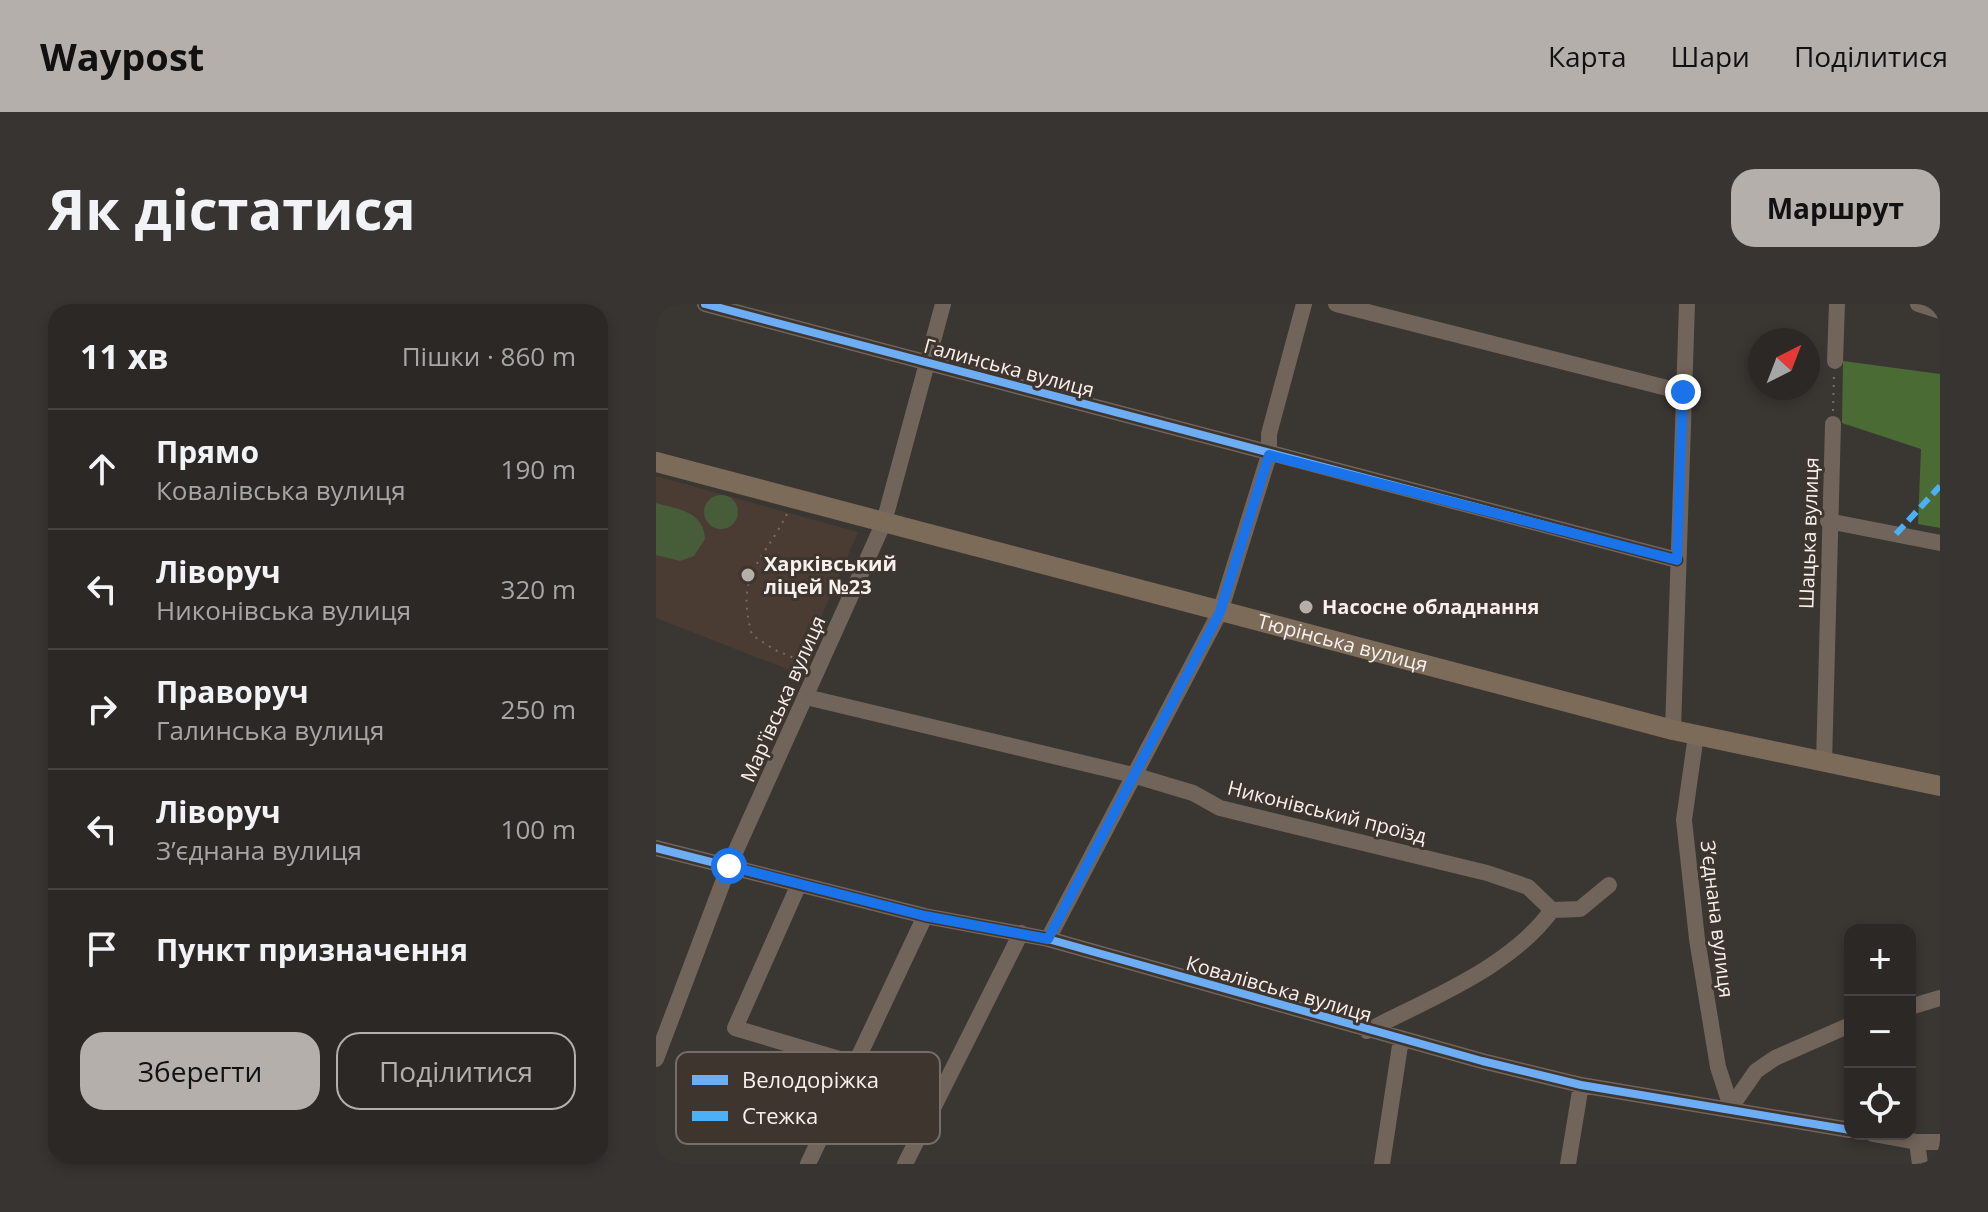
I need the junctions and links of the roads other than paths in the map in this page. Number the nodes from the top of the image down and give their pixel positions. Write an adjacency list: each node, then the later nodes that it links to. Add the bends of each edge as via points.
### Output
1 (705, 304): 10 (street, Галинська вулиця)
2 (943, 304): 10 (street, Мар'ївська вулиця)
3 (1304, 304): 13 (street, via 1269,434)
4 (1336, 304): 11 (street)
5 (1687, 304): 11 (street)
6 (1837, 304): 9 (street)
7 (1918, 304): 8 (street)
8 (1940, 311)
9 (1835, 361)
10 (926, 362): 13 (street, Галинська вулиця); 16 (street, Мар'ївська вулиця)
11 (1683, 392): 18 (street)
12 (1833, 424): 15 (street, Шацька вулиця)
13 (1269, 455): 18 (street, Галинська вулиця); 19 (street)
14 (656, 462): 16 (main road, Тюрінська вулиця)
15 (1828, 521): 17 (street); 23 (street, Шацька вулиця)
16 (884, 522): 19 (main road, Тюрінська вулиця); 20 (street, Мар'ївська вулиця)
17 (1940, 543)
18 (1677, 560): 21 (street)
19 (1220, 612): 21 (main road, Тюрінська вулиця); 24 (street)
20 (806, 697): 24 (street, Никонівський проїзд); 27 (street, Мар'ївська вулиця)
21 (1673, 730): 22 (main road, Тюрінська вулиця)
22 (1696, 735): 23 (main road, Тюрінська вулиця); 44 (street, З’єднана вулиця, via 1684,820 1697,939 1718,1067)
23 (1824, 763): 25 (main road, Тюрінська вулиця)
24 (1133, 775): 30 (street, Никонівський проїзд, via 1193,793 1220,808 1487,873 1528,887); 33 (street)
25 (1940, 786)
26 (656, 848): 27 (street, Ковалівська вулиця)
27 (729, 866): 28 (street, Ковалівська вулиця); 41 (street, Мар'ївська вулиця)
28 (799, 884): 31 (street, Ковалівська вулиця); 39 (street, via 735,1028)
29 (1609, 885): 30 (street, via 1580,909)
30 (1552, 910): 37 (street, via 1532,937)
31 (925, 916): 32 (street, Ковалівська вулиця); 40 (street)
32 (1021, 933): 33 (street, Ковалівська вулиця); 43 (street)
33 (1048, 939): 37 (street, Ковалівська вулиця)
34 (1940, 998): 35 (street)
35 (1916, 1005)
36 (1844, 1028): 44 (street, via 1756,1071)
37 (1367, 1031): 38 (street, Ковалівська вулиця)
38 (1401, 1039): 42 (street, Ковалівська вулиця); 53 (street)
39 (816, 1052)
40 (862, 1052)
41 (656, 1059)
42 (1581, 1085): 44 (street, Ковалівська вулиця); 54 (street)
43 (940, 1094)
44 (1731, 1107): 45 (street, Ковалівська вулиця)
45 (1844, 1129)
46 (1906, 1140): 47 (street)
47 (1917, 1142): 48 (street); 55 (street)
48 (1940, 1142)
49 (818, 1144): 51 (street)
50 (915, 1144): 52 (street)
51 (808, 1164)
52 (905, 1164)
53 (1382, 1164)
54 (1568, 1164)
55 (1920, 1164)

